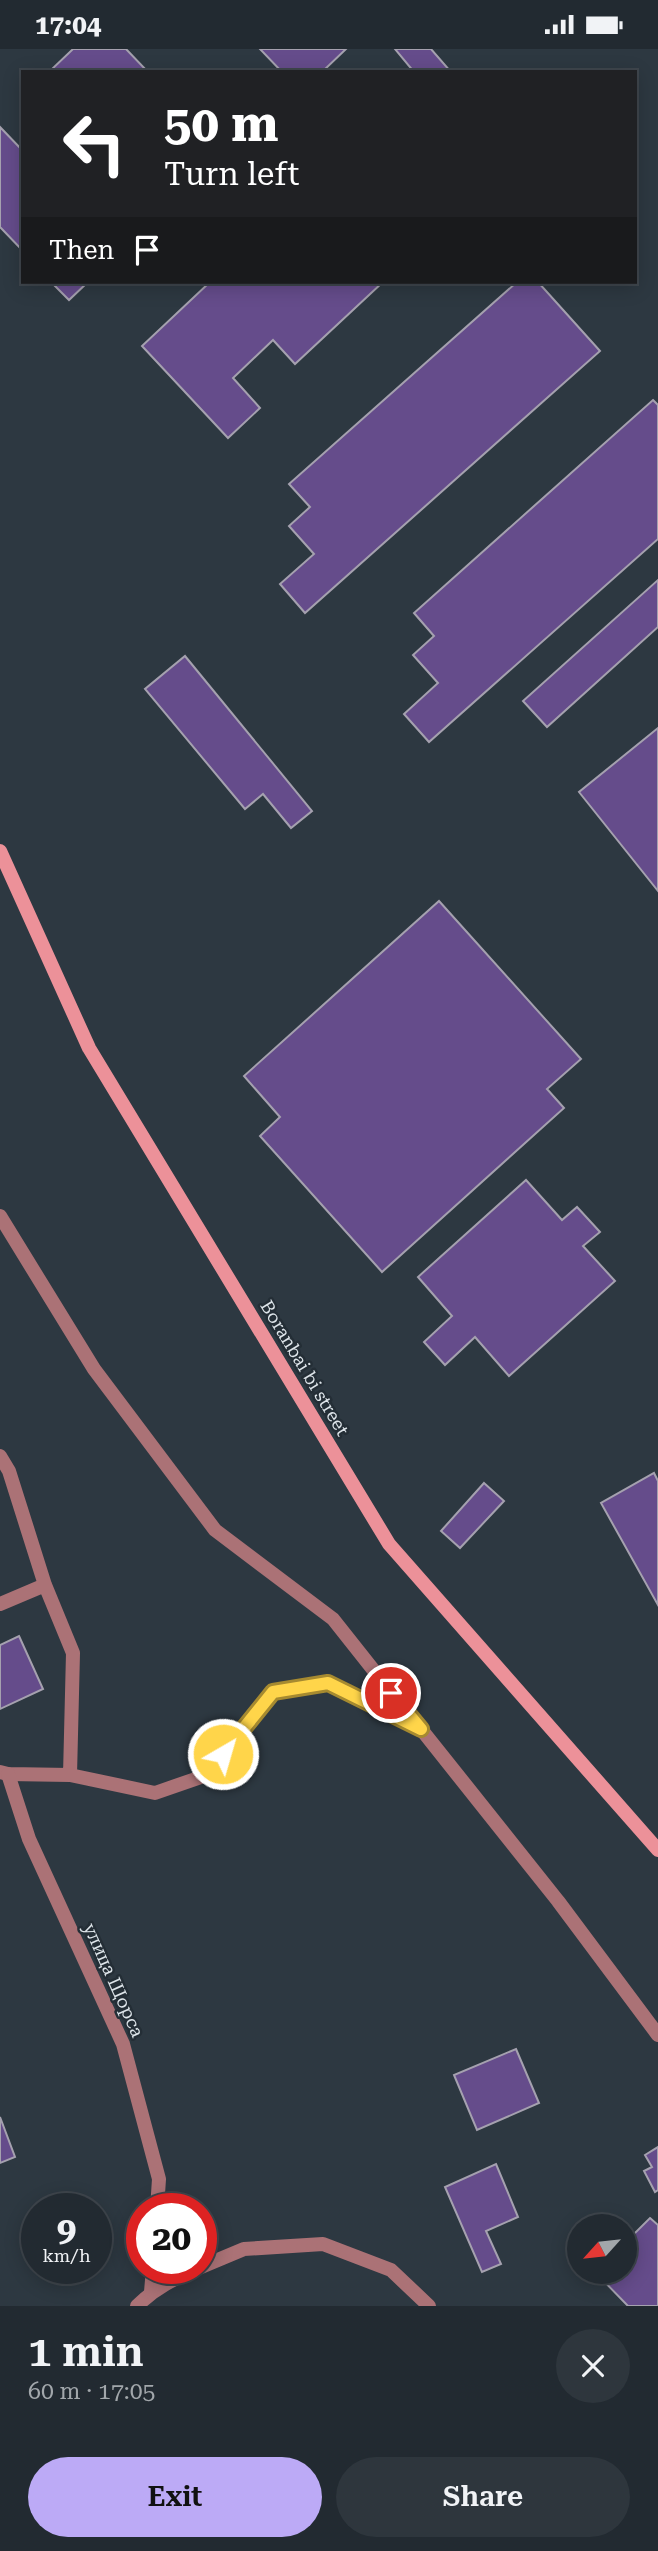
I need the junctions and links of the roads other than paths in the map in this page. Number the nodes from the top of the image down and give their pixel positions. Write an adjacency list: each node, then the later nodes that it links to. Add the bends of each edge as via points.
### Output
1 (0, 851): 9 (main road, Boranbai bi street, via 89,1048 389,1544)
2 (0, 1216): 6 (street, via 94,1369 215,1529 333,1619)
3 (0, 1455): 4 (street)
4 (44, 1585): 5 (street); 8 (street, via 73,1653)
5 (0, 1604)
6 (421, 1729): 8 (street, via 328,1683 273,1692 207,1775 155,1793); 10 (street)
7 (4, 1773): 8 (street); 11 (street, улица Щорса, via 29,1839 123,2044 159,2179)
8 (70, 1775)
9 (658, 1850)
10 (658, 2035)
11 (158, 2193)
12 (217, 2261): 16 (street, via 244,2249 323,2243 391,2270)
13 (167, 2284): 14 (street)
14 (151, 2299): 15 (street)
15 (137, 2306)
16 (429, 2306)

